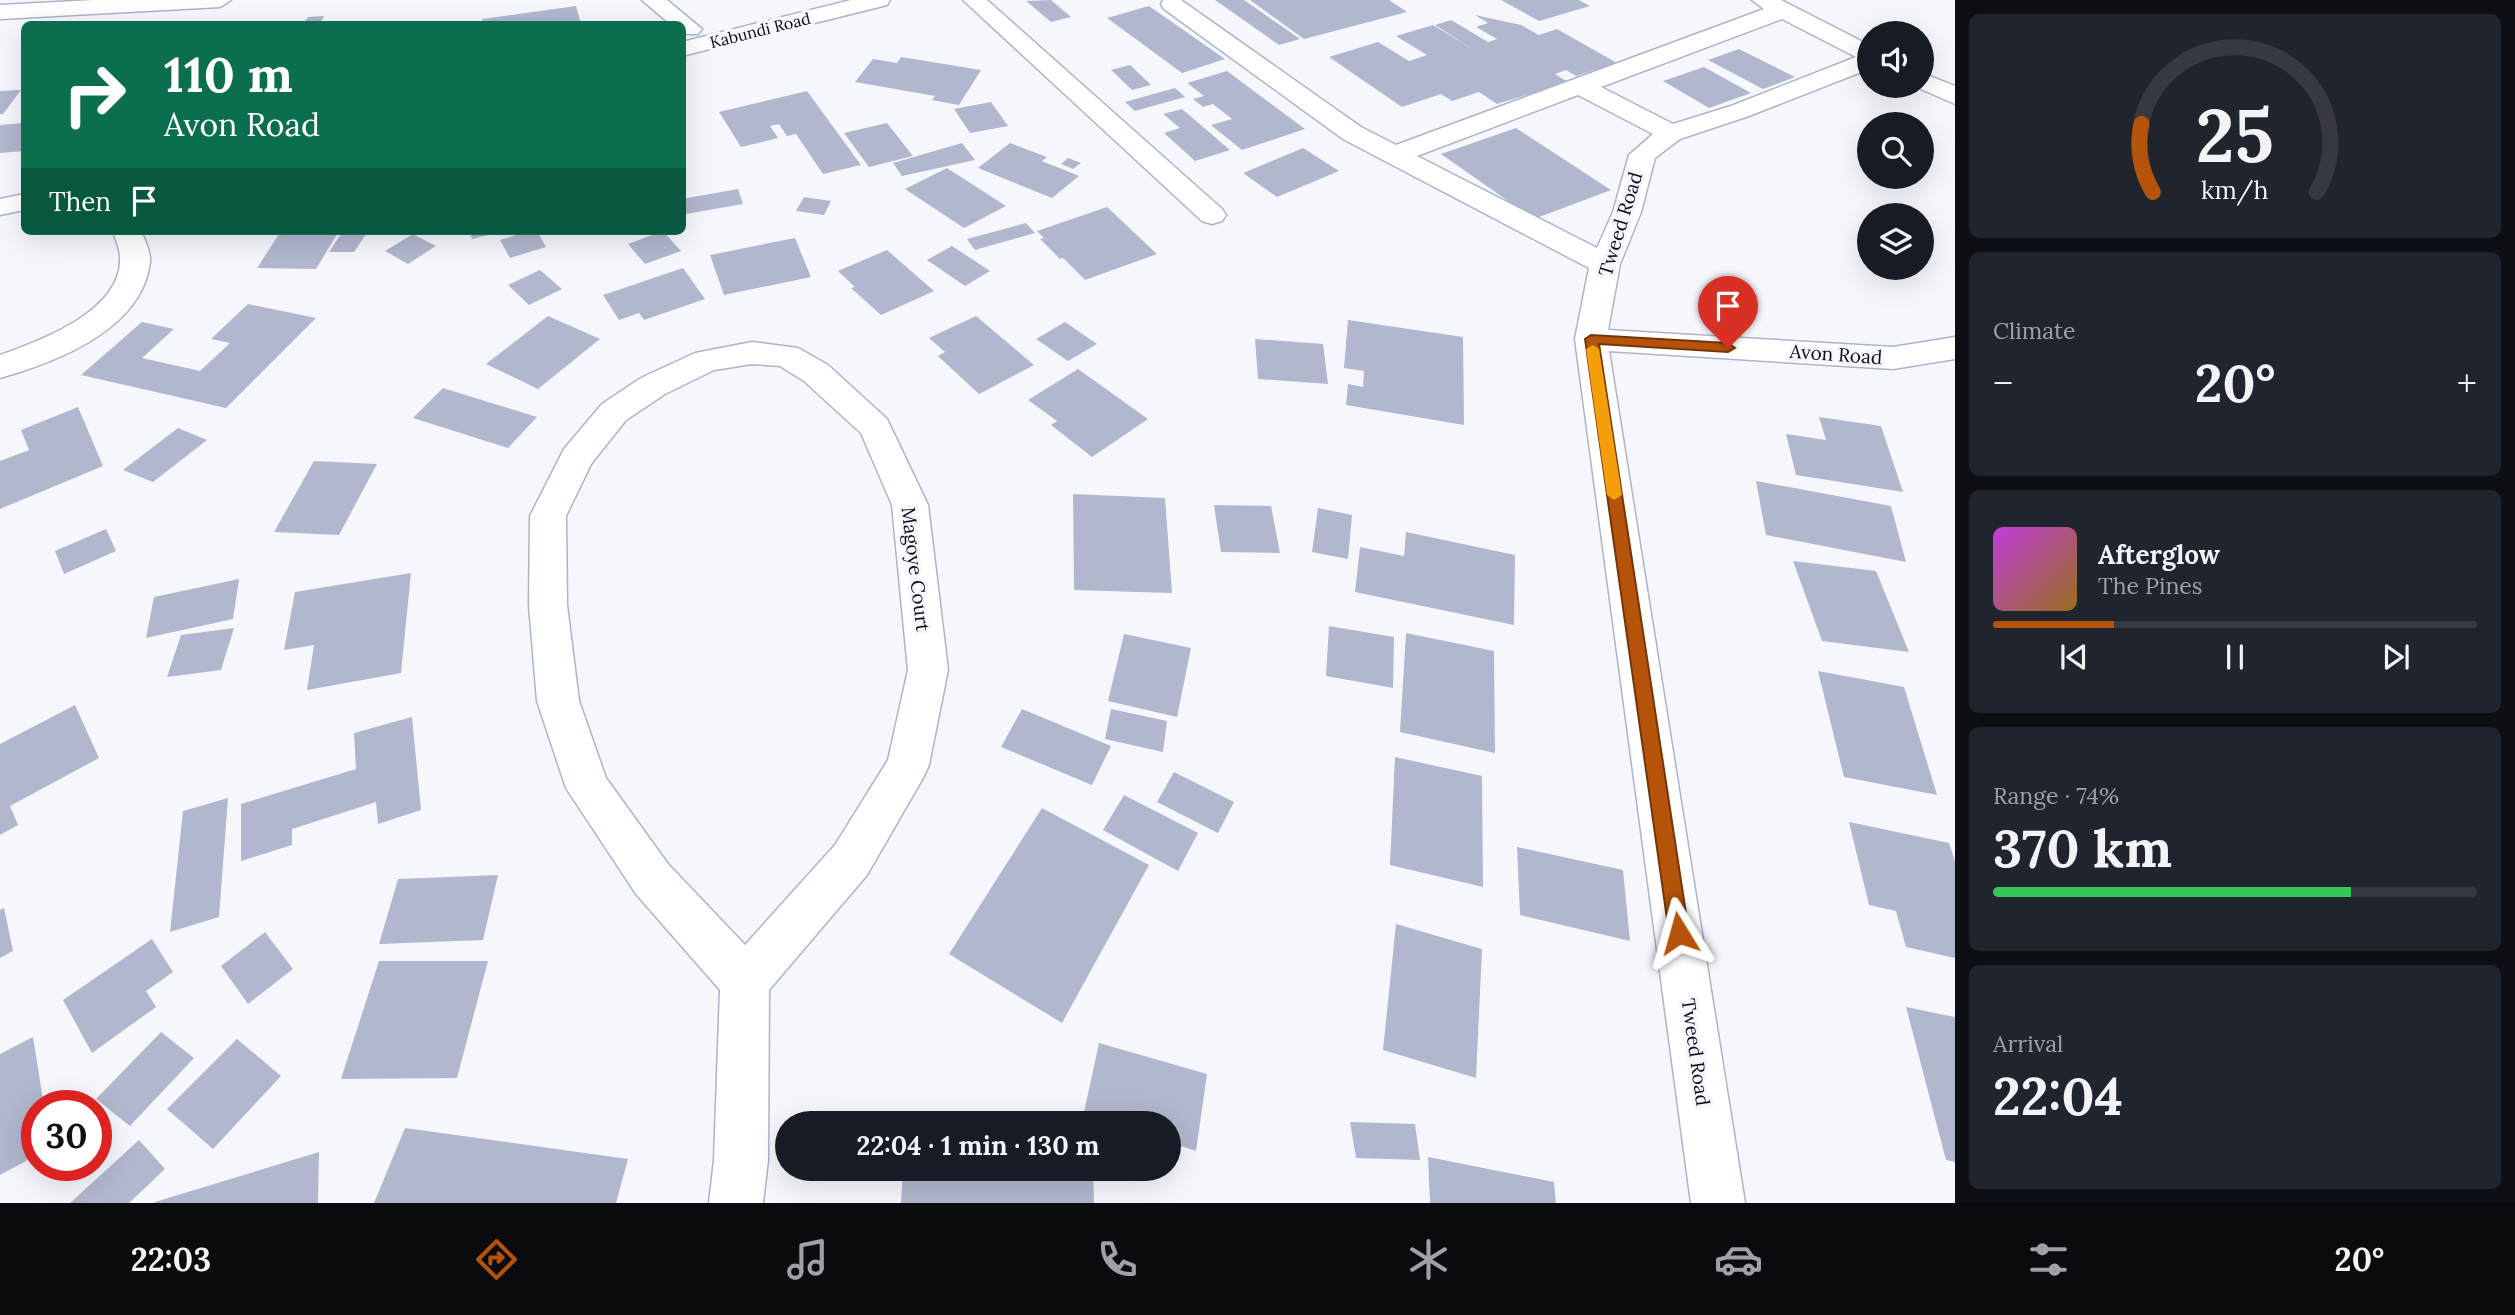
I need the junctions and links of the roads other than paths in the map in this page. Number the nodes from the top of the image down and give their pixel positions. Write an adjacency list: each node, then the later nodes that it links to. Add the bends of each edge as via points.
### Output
1 (220, 0): 8 (street)
2 (653, 0): 9 (street)
3 (807, 0): 10 (street, Kabundi Road)
4 (879, 0): 11 (street, Kabundi Road)
5 (974, 0): 23 (street)
6 (1172, 4): 18 (street, via 1352,133)
7 (1773, 5): 12 (street); 14 (street)
8 (0, 12)
9 (672, 21)
10 (686, 36)
11 (686, 36)
12 (1857, 48)
13 (1857, 65): 17 (street, Tweed Road)
14 (1580, 86): 17 (street); 18 (street)
15 (1934, 86): 16 (street)
16 (1955, 96)
17 (1671, 133): 25 (street, Tweed Road, via 1642,155 1627,212)
18 (1395, 155): 25 (street)
19 (21, 181): 20 (street)
20 (0, 186)
21 (21, 203): 22 (street)
22 (0, 207)
23 (1212, 215)
24 (128, 235): 28 (street, via 136,260 127,292 97,321 52,349)
25 (1605, 264): 26 (street, Tweed Road)
26 (1591, 339): 27 (street, Avon Road, via 1893,358); 31 (street, Tweed Road)
27 (1955, 348)
28 (0, 367)
29 (745, 981): 29 (street, Magoye Court, via 851,860 908,765 928,670 910,505 875,427 816,373 787,356 752,353 706,361 653,386 614,412 576,458 548,516 548,605 558,701 588,788 652,879); 30 (street)
30 (736, 1203)
31 (1718, 1203)

